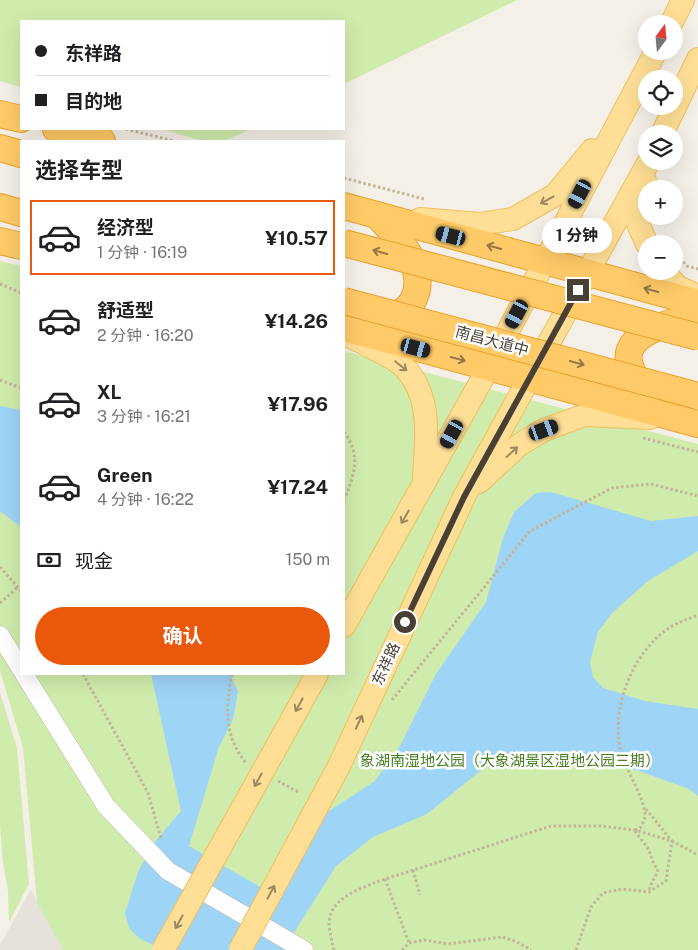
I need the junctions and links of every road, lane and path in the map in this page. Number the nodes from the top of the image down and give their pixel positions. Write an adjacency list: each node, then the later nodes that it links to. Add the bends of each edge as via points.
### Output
1 (682, 0): 2 (main road)
2 (675, 15)
3 (698, 59): 8 (main road)
4 (651, 60): 5 (main road)
5 (624, 110): 22 (main road, one-way to 22, via 555,195 513,219 480,224); 27 (main road)
6 (0, 114): 7 (highway)
7 (20, 120)
8 (666, 125)
9 (60, 130): 11 (highway)
10 (130, 130): 12 (path)
11 (98, 140)
12 (170, 140)
13 (0, 148): 14 (highway)
14 (20, 154)
15 (645, 170): 30 (main road, 东祥路)
16 (648, 170): 23 (main road, via 638,224)
17 (345, 178): 18 (path)
18 (425, 199)
19 (345, 206): 22 (highway)
20 (0, 208): 21 (highway)
21 (20, 213)
22 (377, 215): 27 (highway, one-way to 22); 38 (highway, via 404,245 418,277 417,293 407,309 386,319)
23 (642, 235)
24 (0, 241): 26 (highway)
25 (345, 243): 41 (highway, one-way to 25, bridge)
26 (20, 246)
27 (544, 261): 30 (highway); 42 (main road)
28 (683, 266): 29 (path)
29 (698, 269)
30 (588, 273): 36 (highway, one-way to 30); 43 (main road, 东祥路)
31 (676, 280): 34 (main road, via 678,286)
32 (0, 284): 33 (path)
33 (20, 293)
34 (698, 296)
35 (345, 301): 46 (highway, 南昌大道中, one-way to 46, bridge)
36 (698, 303)
37 (698, 316): 47 (highway, via 662,324 635,340 628,354 630,368 644,391)
38 (345, 322)
39 (345, 328): 42 (highway, one-way to 42)
40 (345, 334): 49 (main road, one-way to 49, via 404,366 420,389 427,421)
41 (698, 337)
42 (489, 367): 43 (highway); 49 (main road)
43 (530, 378): 47 (highway); 51 (main road, 东祥路)
44 (0, 380): 45 (path)
45 (20, 388)
46 (698, 396)
47 (690, 421): 51 (main road, one-way to 47, via 519,446 544,430 585,415)
48 (345, 434): 52 (path, via 353,448 355,473)
49 (424, 484): 57 (main road, one-way to 57)
50 (698, 496): 64 (path, via 651,484 612,488 530,531)
51 (464, 497): 79 (main road, 东祥路, one-way to 51, bridge, via 338,766)
52 (345, 498)
53 (0, 567): 54 (path)
54 (20, 589): 55 (path)
55 (0, 603)
56 (698, 615): 68 (path, via 661,633 651,644 631,675 620,708 621,753)
57 (345, 624)
58 (0, 635): 59 (lane)
59 (20, 667)
60 (25, 675): 73 (lane, via 106,806)
61 (84, 675): 73 (path, via 148,793)
62 (232, 675): 65 (path, via 227,718 233,741 245,763)
63 (316, 675): 78 (main road, one-way to 78, bridge)
64 (388, 705)
65 (252, 767)
66 (276, 780): 67 (path)
67 (300, 793)
68 (644, 807): 69 (path, via 645,818 640,828); 70 (path)
69 (635, 830): 70 (path); 72 (path, via 551,826); 75 (path, via 658,869)
70 (672, 841): 71 (path); 75 (path, via 666,881)
71 (698, 854)
72 (413, 870): 74 (path); 76 (path)
73 (171, 873): 80 (lane)
74 (385, 879): 77 (path); 81 (path, via 337,902 329,921)
75 (649, 892): 84 (path, via 622,888 603,893 588,914)
76 (420, 896)
77 (409, 943): 82 (path); 83 (path, via 424,940 448,944 502,937)
78 (163, 950)
79 (240, 950)
80 (304, 950)
81 (334, 950)
82 (402, 950)
83 (531, 950)
84 (576, 950)

